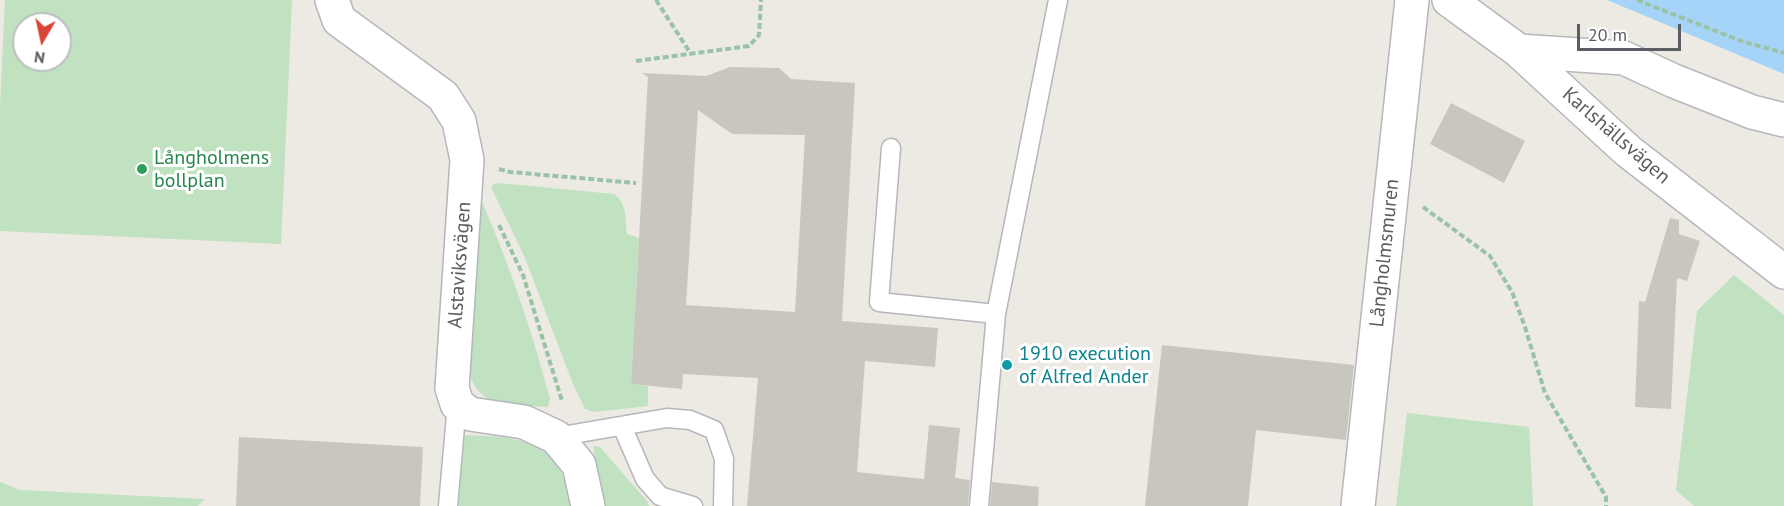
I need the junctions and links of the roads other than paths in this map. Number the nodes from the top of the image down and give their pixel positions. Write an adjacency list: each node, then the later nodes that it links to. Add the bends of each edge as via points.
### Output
1 (332, 0): 10 (street, Alstaviksvägen, via 339,20 443,96 459,121 467,160 452,388)
2 (1058, 0): 9 (lane)
3 (1412, 0): 18 (street, Långholmsmuren)
4 (1449, 0): 5 (street, Karlshällsvägen)
5 (1519, 51): 6 (street, via 1624,58 1752,112); 8 (street, Karlshällsvägen, via 1629,151)
6 (1784, 120)
7 (891, 148): 9 (lane, via 879,302)
8 (1784, 272)
9 (996, 314): 17 (lane)
10 (457, 404): 12 (street, via 470,414 524,422); 13 (lane)
11 (622, 426): 12 (lane); 15 (lane, via 645,479 660,496); 16 (lane, via 667,418 690,420 714,430 724,459)
12 (556, 437): 14 (street, via 579,465)
13 (448, 506)
14 (588, 506)
15 (693, 506)
16 (723, 506)
17 (979, 506)
18 (1358, 506)

